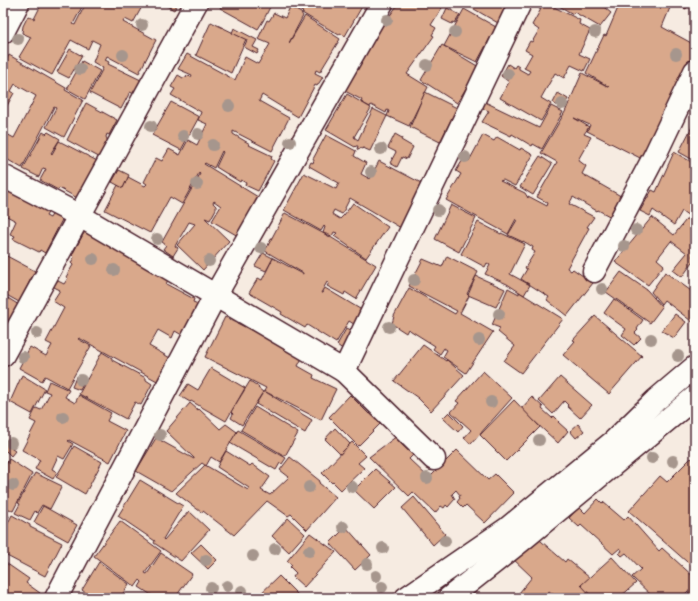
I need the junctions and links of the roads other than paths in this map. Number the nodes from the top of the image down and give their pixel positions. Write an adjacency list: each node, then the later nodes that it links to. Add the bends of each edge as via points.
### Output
1 (18, 3): 5 (street)
2 (196, 3): 8 (street)
3 (382, 3): 10 (street)
4 (520, 3): 13 (street)
5 (3, 32)
6 (695, 71): 9 (street, via 655,155)
7 (3, 176): 8 (street)
8 (80, 216): 10 (street); 11 (street)
9 (594, 271)
10 (215, 296): 13 (street); 16 (street)
11 (3, 355)
12 (695, 368): 17 (street, via 656,400 613,442 508,528)
13 (344, 371): 15 (street)
14 (695, 397): 18 (street)
15 (434, 459)
16 (56, 598)
17 (406, 598)
18 (449, 598)

